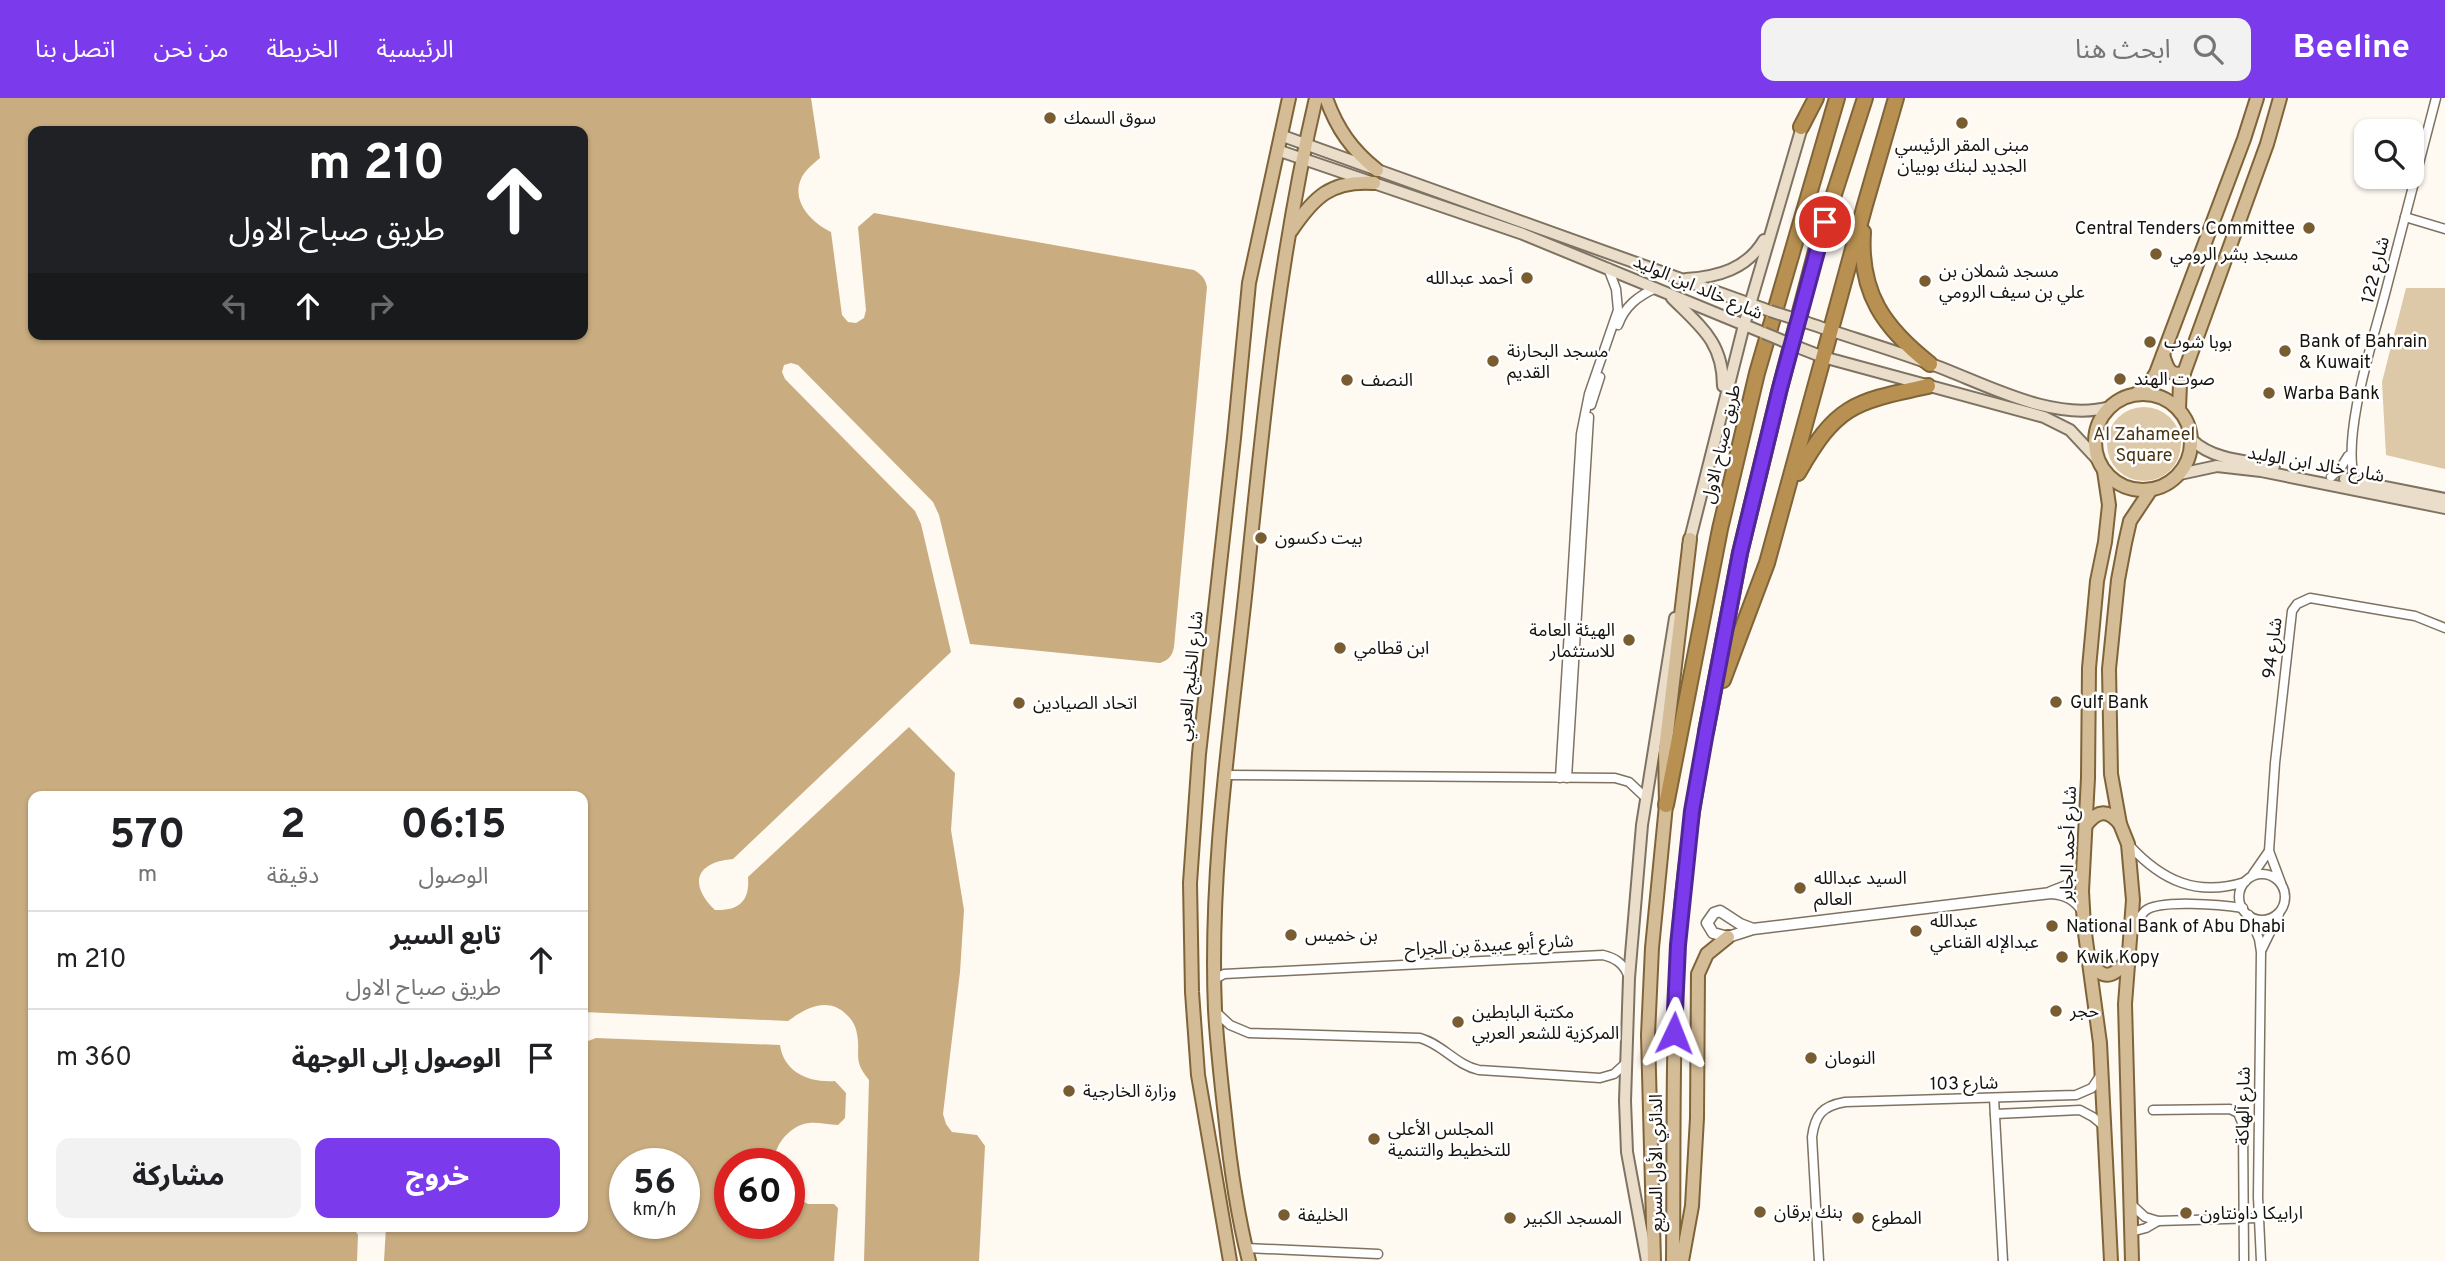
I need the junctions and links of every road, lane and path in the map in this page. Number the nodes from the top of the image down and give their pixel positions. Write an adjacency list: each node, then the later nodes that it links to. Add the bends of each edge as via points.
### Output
1 (1289, 98): 13 (main road, شارع الخليج العربي)
2 (1316, 98): 14 (main road)
3 (1326, 98): 17 (main road, via 1336,124)
4 (1810, 98): 12 (main road, طريق صباح الاول)
5 (1816, 98): 12 (highway)
6 (1837, 98): 59 (highway, طريق صباح الاول, via 1757,373 1720,529)
7 (1865, 98): 54 (highway, via 1817,247 1780,388 1740,553)
8 (1896, 98): 18 (highway)
9 (2257, 98): 31 (main road)
10 (2280, 98): 34 (main road)
11 (2436, 98): 19 (street, شارع 122)
12 (1801, 127): 20 (main road, طريق صباح الاول)
13 (1280, 135): 14 (main road, شارع خالد ابن الوليد); 15 (main road, شارع الخليج العربي)
14 (1305, 144): 16 (main road); 17 (main road, شارع خالد ابن الوليد)
15 (1277, 150): 16 (main road, شارع خالد ابن الوليد); 96 (main road, شارع الخليج العربي, via 1249,283 1199,754 1190,883 1198,1075)
16 (1302, 159): 17 (main road, شارع خالد ابن الوليد); 22 (main road)
17 (1376, 176): 22 (main road, via 1343,184 1318,197); 23 (main road, شارع خالد ابن الوليد); 24 (main road, شارع خالد ابن الوليد, via 1528,223)
18 (1865, 205): 30 (highway); 33 (highway, via 1862,262 1869,290 1890,329)
19 (2404, 217): 21 (street); 41 (street, شارع 122)
20 (1772, 225): 24 (main road, via 1757,251 1735,269 1708,278); 27 (main road, طريق صباح الاول)
21 (2445, 229)
22 (1287, 237): 56 (main road, via 1260,443)
23 (1608, 268): 25 (main road, شارع خالد ابن الوليد); 28 (street)
24 (1678, 279): 27 (main road, شارع خالد ابن الوليد)
25 (1656, 289): 26 (main road, شارع خالد ابن الوليد); 28 (street, via 1634,300)
26 (1668, 293): 29 (main road, شارع خالد ابن الوليد); 37 (main road, via 1706,331 1718,352)
27 (1750, 304): 29 (main road, طريق صباح الاول); 30 (main road, شارع خالد ابن الوليد, bridge)
28 (1619, 317): 57 (street, via 1589,394 1581,435)
29 (1744, 325): 32 (main road, شارع خالد ابن الوليد, bridge); 37 (main road, طريق صباح الاول)
30 (1830, 331): 32 (highway); 33 (main road, شارع خالد ابن الوليد)
31 (2163, 355): 34 (main road, via 2171,373); 36 (main road, via 2148,386)
32 (1823, 357): 35 (main road, شارع خالد ابن الوليد); 47 (highway)
33 (1930, 364): 38 (main road, شارع خالد ابن الوليد, via 2065,411 2088,413)
34 (2184, 373): 39 (main road)
35 (1928, 386): 42 (main road, شارع خالد ابن الوليد, via 2058,423 2078,437); 47 (highway, via 1868,399 1844,412 1816,442)
36 (2136, 394): 38 (main road); 39 (main road, via 2155,395)
37 (1723, 402): 50 (main road, طريق صباح الاول)
38 (2110, 407): 42 (main road, via 2098,426 2095,449)
39 (2179, 409): 40 (main road)
40 (2192, 440): 43 (main road); 44 (main road, شارع خالد ابن الوليد, via 2214,454)
41 (2350, 450): 44 (street, شارع 122); 45 (street, شارع 122)
42 (2101, 465): 46 (main road, via 2111,479 2129,489); 51 (main road, شارع أحمد الجابر, via 2109,505)
43 (2180, 474): 46 (main road); 49 (main road, شارع خالد ابن الوليد, via 2217,466 2261,471)
44 (2331, 477): 45 (main road, شارع خالد ابن الوليد)
45 (2355, 481): 48 (main road, شارع خالد ابن الوليد)
46 (2150, 491): 52 (main road, via 2135,511)
47 (1787, 493): 54 (highway, via 1767,562)
48 (2445, 499)
49 (2445, 508)
50 (1690, 539): 58 (main road, طريق صباح الاول); 59 (main road, الدائري الأول السريع, via 1665,750)
51 (2105, 542): 52 (main road, via 2115,536); 61 (main road, شارع أحمد الجابر, via 2089,667)
52 (2125, 543): 60 (main road, via 2109,669 2111,774)
53 (2445, 628): 63 (street, شارع 94, via 2415,616 2310,598 2297,604 2290,617)
54 (1711, 714): 55 (highway)
55 (1706, 732): 99 (main road, الدائري الأول السريع, via 1692,811 1678,945)
56 (1226, 775): 57 (street); 78 (main road, via 1216,887)
57 (1564, 778): 58 (street, via 1622,779)
58 (1646, 798): 77 (main road, الدائري الأول السريع)
59 (1666, 805): 98 (main road, الدائري الأول السريع, via 1648,1035)
60 (2120, 824): 61 (main road, via 2102,812); 62 (main road)
61 (2086, 825): 64 (main road, شارع أحمد الجابر)
62 (2127, 844): 65 (street, via 2153,868 2187,885 2227,887); 72 (main road)
63 (2269, 851): 65 (street); 66 (street, شارع 94)
64 (2082, 873): 67 (street); 69 (main road, شارع أحمد الجابر)
65 (2247, 880): 66 (street, via 2266,874); 70 (street, via 2239,898)
66 (2281, 883): 68 (street, via 2286,899)
67 (2051, 893): 69 (street, via 2069,897); 71 (street)
68 (2282, 909): 70 (street, via 2260,920); 74 (street, شارع آلهاكة)
69 (2083, 912): 76 (main road, شارع أحمد الجابر)
70 (2246, 912): 72 (street, via 2221,905 2158,905 2145,911); 74 (street, شارع آلهاكة)
71 (1753, 929): 73 (street); 73 (street, via 1726,913 1714,913 1707,923 1710,930)
72 (2132, 929): 75 (main road)
73 (1728, 937): 100 (main road, via 1707,954 1698,974 1697,1118 1692,1206)
74 (2261, 952): 89 (street, شارع آلهاكة)
75 (2129, 959): 76 (main road, via 2107,975); 86 (main road, via 2125,1004)
76 (2090, 962): 81 (main road, شارع أحمد الجابر)
77 (1629, 978): 78 (street, شارع أبو عبيدة بن الجراح, via 1625,966 1603,955 1224,974); 80 (main road, الدائري الأول السريع)
78 (1215, 979): 79 (main road)
79 (1215, 1010): 80 (street, via 1230,1025 1249,1033 1420,1038 1479,1070 1600,1078 1614,1074); 94 (main road, via 1229,1153)
80 (1626, 1063): 97 (main road, الدائري الأول السريع, via 1627,1152)
81 (2102, 1071): 82 (street, شارع 103, via 2092,1088 2076,1095); 85 (main road, شارع أحمد الجابر)
82 (1994, 1098): 84 (street); 101 (street, شارع 103, via 1845,1102 1819,1115 1812,1137)
83 (2153, 1110): 88 (street, via 2225,1109 2238,1113 2243,1125)
84 (1995, 1114): 85 (street, شارع 103, via 2080,1110); 102 (street)
85 (2105, 1128): 87 (main road, شارع أحمد الجابر)
86 (2130, 1203): 90 (street, via 2145,1217); 91 (main road)
87 (2109, 1216): 91 (main road); 95 (main road, شارع أحمد الجابر)
88 (2243, 1218): 89 (street); 90 (street); 104 (street)
89 (2259, 1218): 105 (street, شارع آلهاكة)
90 (2158, 1221): 91 (street)
91 (2131, 1232): 92 (main road)
92 (2132, 1246): 95 (main road, via 2120,1240); 103 (main road)
93 (1377, 1254): 94 (street)
94 (1247, 1255)
95 (2111, 1255)
96 (1230, 1261)
97 (1647, 1261)
98 (1654, 1261)
99 (1673, 1261)
100 (1682, 1261)
101 (1819, 1261)
102 (2003, 1261)
103 (2132, 1261)
104 (2244, 1261)
105 (2261, 1261)

